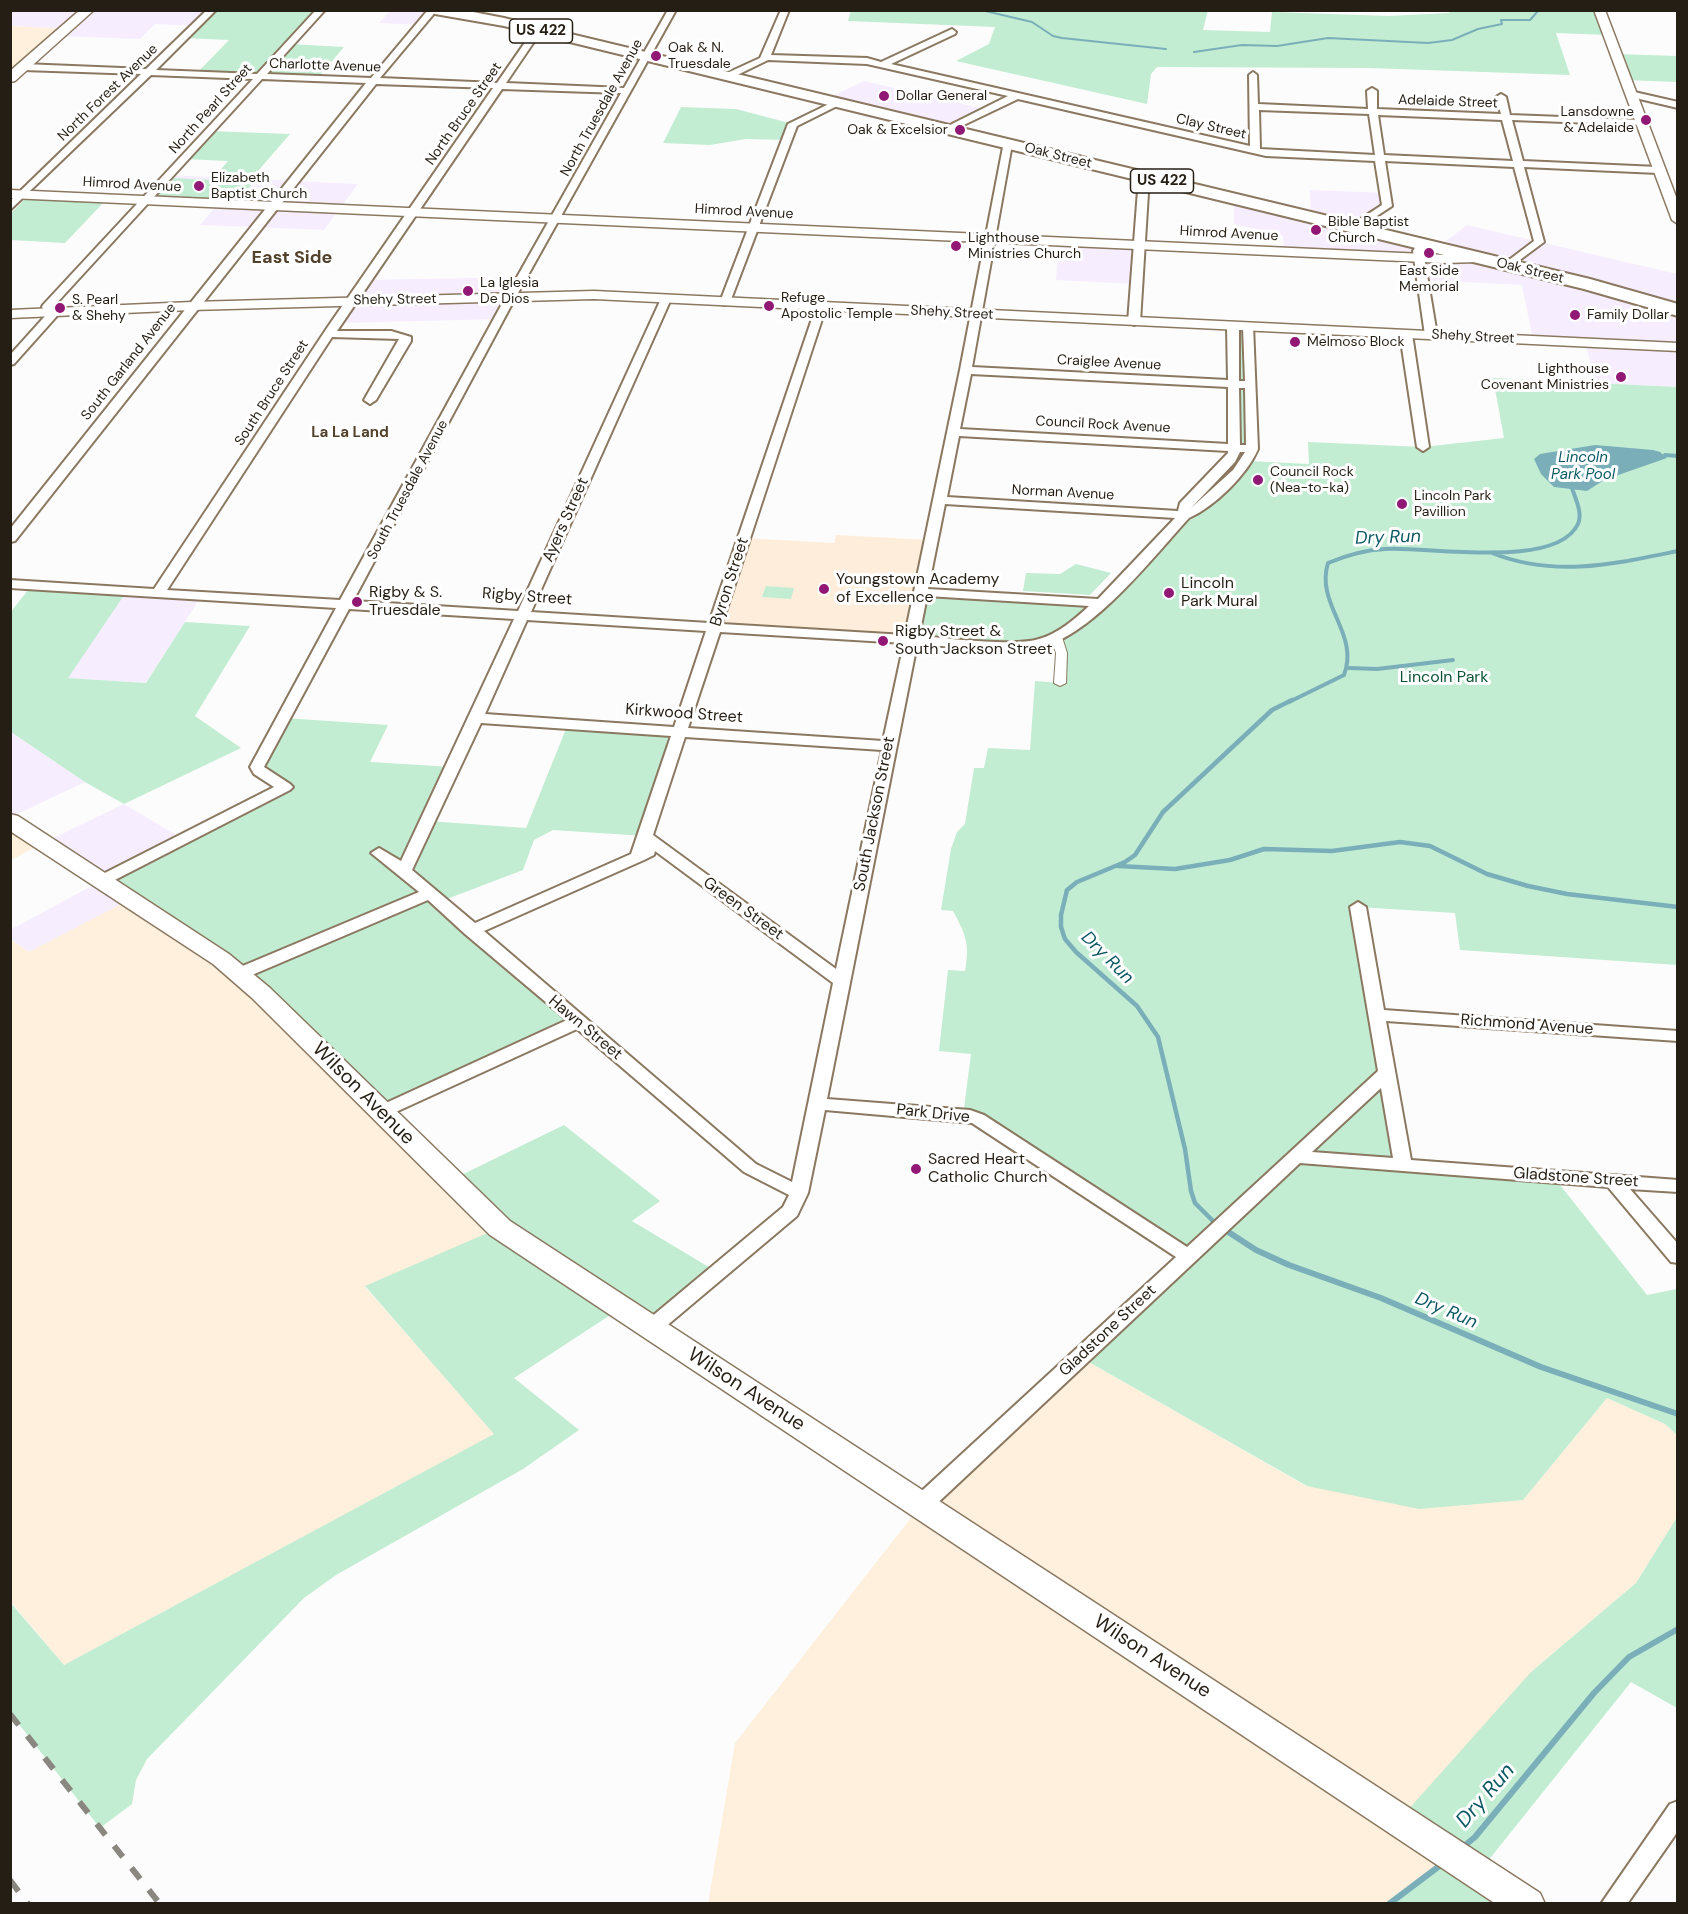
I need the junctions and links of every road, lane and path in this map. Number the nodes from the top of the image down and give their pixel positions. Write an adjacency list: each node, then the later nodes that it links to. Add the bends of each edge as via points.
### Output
1 (88, 10): 13 (main road)
2 (212, 10): 14 (street, North Forest Avenue)
3 (321, 10): 16 (street, North Pearl Street)
4 (434, 10): 8 (highway, Oak Street / US 422); 19 (street, South Garland Avenue)
5 (672, 10): 10 (street, North Truesdale Avenue)
6 (785, 10): 11 (street)
7 (1599, 10): 23 (street)
8 (538, 30): 10 (highway, Oak Street / US 422); 20 (street, North Bruce Street)
9 (952, 32): 12 (street)
10 (646, 57): 17 (highway, Oak Street / US 422); 21 (street, North Truesdale Avenue)
11 (765, 57): 12 (street, Clay Street); 17 (street)
12 (881, 64): 24 (street, Clay Street)
13 (23, 67): 14 (street, Charlotte Avenue); 18 (main road)
14 (149, 72): 16 (street, Charlotte Avenue); 39 (street, North Forest Avenue)
15 (1253, 75): 28 (street)
16 (259, 76): 19 (street, Charlotte Avenue); 40 (street, North Pearl Street)
17 (728, 76): 26 (highway, Oak Street / US 422)
18 (10, 78)
19 (373, 81): 20 (street, Charlotte Avenue); 41 (street, South Garland Avenue)
20 (499, 86): 21 (street, Charlotte Avenue); 43 (street, North Bruce Street)
21 (627, 91): 44 (street, North Truesdale Avenue)
22 (1372, 91): 29 (street)
23 (1630, 94): 27 (street); 31 (street)
24 (1016, 96): 32 (street); 34 (street, Clay Street)
25 (1501, 97): 30 (street)
26 (838, 103): 32 (highway, Oak Street / US 422); 46 (street, via 793,123)
27 (1677, 105)
28 (1255, 107): 29 (street, Adelaide Street); 34 (street)
29 (1373, 112): 30 (street, Adelaide Street); 35 (street)
30 (1507, 117): 31 (street, Adelaide Street); 36 (street)
31 (1641, 123): 37 (street)
32 (949, 129): 33 (highway, Oak Street / US 422)
33 (1007, 144): 38 (highway, Oak Street / US 422); 48 (street, South Jackson Street)
34 (1255, 151): 35 (street, Clay Street)
35 (1381, 159): 36 (street, Clay Street); 47 (street, via 1387,206)
36 (1519, 164): 37 (street, Clay Street); 51 (street, via 1539,242)
37 (1658, 170): 45 (street)
38 (1144, 177): 47 (highway, Oak Street / US 422); 49 (street)
39 (17, 194): 40 (street, Himrod Avenue); 42 (street, North Forest Avenue)
40 (146, 200): 41 (street, Himrod Avenue); 59 (street, North Pearl Street, via 47,307)
41 (273, 206): 43 (street, Himrod Avenue); 56 (street, South Garland Avenue)
42 (10, 207)
43 (412, 212): 44 (street, Himrod Avenue); 54 (street, South Bruce Street)
44 (555, 219): 46 (street, Himrod Avenue); 52 (street, South Truesdale Avenue)
45 (1677, 220)
46 (754, 228): 48 (street, Himrod Avenue); 55 (street)
47 (1354, 228): 50 (highway, Oak Street / US 422)
48 (990, 238): 49 (street, Himrod Avenue); 61 (street, South Jackson Street)
49 (1138, 245): 50 (street, Himrod Avenue); 62 (street)
50 (1421, 251): 51 (highway, Oak Street / US 422); 67 (street)
51 (1509, 265): 58 (highway, Oak Street / US 422)
52 (510, 297): 53 (street, Shehy Street, via 594,295); 54 (street, Shehy Street); 85 (street, South Truesdale Avenue)
53 (666, 299): 55 (street, Shehy Street); 86 (street, Ayers Street)
54 (351, 302): 56 (street, Shehy Street); 65 (street, South Bruce Street)
55 (725, 302): 57 (street, Shehy Street)
56 (192, 306): 59 (street, Shehy Street); 80 (street, South Garland Avenue)
57 (821, 306): 61 (street, Shehy Street); 87 (street, Byron Street)
58 (1677, 310)
59 (50, 312): 60 (street, Shehy Street); 69 (street, via 48,321)
60 (10, 314)
61 (977, 314): 62 (street, Shehy Street); 70 (street, South Jackson Street)
62 (1134, 322): 63 (street, Shehy Street)
63 (1233, 326): 64 (street, Shehy Street); 71 (street)
64 (1249, 327): 66 (street, Shehy Street); 72 (street)
65 (330, 334): 73 (street, via 405,337); 83 (street, South Bruce Street)
66 (1406, 334): 67 (street, Shehy Street); 75 (street)
67 (1431, 336): 68 (street, Shehy Street)
68 (1677, 347)
69 (10, 362)
70 (966, 370): 71 (street, Craiglee Avenue); 74 (street, South Jackson Street)
71 (1235, 384): 72 (street, Craiglee Avenue); 76 (street)
72 (1250, 385): 77 (street)
73 (370, 400)
74 (953, 432): 76 (street, Council Rock Avenue); 78 (street, South Jackson Street)
75 (1423, 447)
76 (1235, 448): 77 (street, Council Rock Avenue); 79 (street, via 1232,459 1184,506)
77 (1252, 449): 79 (street, via 1237,472 1198,509)
78 (939, 500): 79 (street, Norman Avenue); 82 (street, South Jackson Street)
79 (1185, 514): 84 (street)
80 (10, 538)
81 (10, 584): 83 (street, Rigby Street)
82 (920, 592): 84 (street); 89 (street, South Jackson Street)
83 (158, 593): 85 (street, Rigby Street)
84 (1100, 603): 88 (street)
85 (347, 604): 86 (street, Rigby Street); 100 (street, South Truesdale Avenue, via 257,767 285,787)
86 (523, 615): 87 (street, Rigby Street); 91 (street, Ayers Street)
87 (715, 627): 89 (street, Rigby Street); 92 (street, Byron Street)
88 (1056, 637): 89 (street, Rigby Street, via 1041,644 1016,646); 90 (street, via 1062,654)
89 (910, 639): 93 (street, South Jackson Street)
90 (1060, 683)
91 (476, 718): 92 (street, Kirkwood Street); 99 (street, Ayers Street)
92 (680, 732): 93 (street, Kirkwood Street); 95 (street, Byron Street)
93 (889, 746): 105 (street, South Jackson Street)
94 (10, 821): 100 (main road, Wilson Avenue)
95 (645, 836): 96 (street, Green Street); 98 (street, Byron Street)
96 (660, 847): 98 (street); 105 (street, Green Street)
97 (379, 853): 99 (street, Hawn Street)
98 (638, 857): 103 (street)
99 (404, 871): 101 (street, Hawn Street)
100 (101, 881): 104 (main road, Wilson Avenue)
101 (428, 894): 103 (street, Hawn Street); 104 (street)
102 (1358, 907): 106 (street)
103 (471, 930): 107 (street, Hawn Street)
104 (238, 974): 111 (main road, Wilson Avenue)
105 (841, 981): 110 (street, South Jackson Street)
106 (1377, 1015): 108 (street, Richmond Avenue); 109 (street)
107 (578, 1022): 111 (street); 116 (street, Hawn Street, via 750,1168)
108 (1677, 1036)
109 (1387, 1072): 112 (street, Gladstone Street); 113 (street)
110 (817, 1104): 116 (street, South Jackson Street); 117 (street, Park Drive, via 970,1116)
111 (381, 1112): 119 (main road, Wilson Avenue, via 500,1228)
112 (1296, 1157): 113 (street, Gladstone Street); 117 (street, Gladstone Street)
113 (1403, 1165): 114 (street, Gladstone Street)
114 (1613, 1181): 115 (street, Gladstone Street); 118 (street)
115 (1677, 1186)
116 (799, 1193): 119 (street, South Jackson Street, via 790,1211)
117 (1188, 1256): 120 (street, Gladstone Street)
118 (1677, 1257)
119 (651, 1328): 120 (main road, Wilson Avenue)
120 (921, 1505): 122 (main road, Wilson Avenue)
121 (1677, 1811): 123 (street)
122 (1527, 1904)
123 (1613, 1904)

